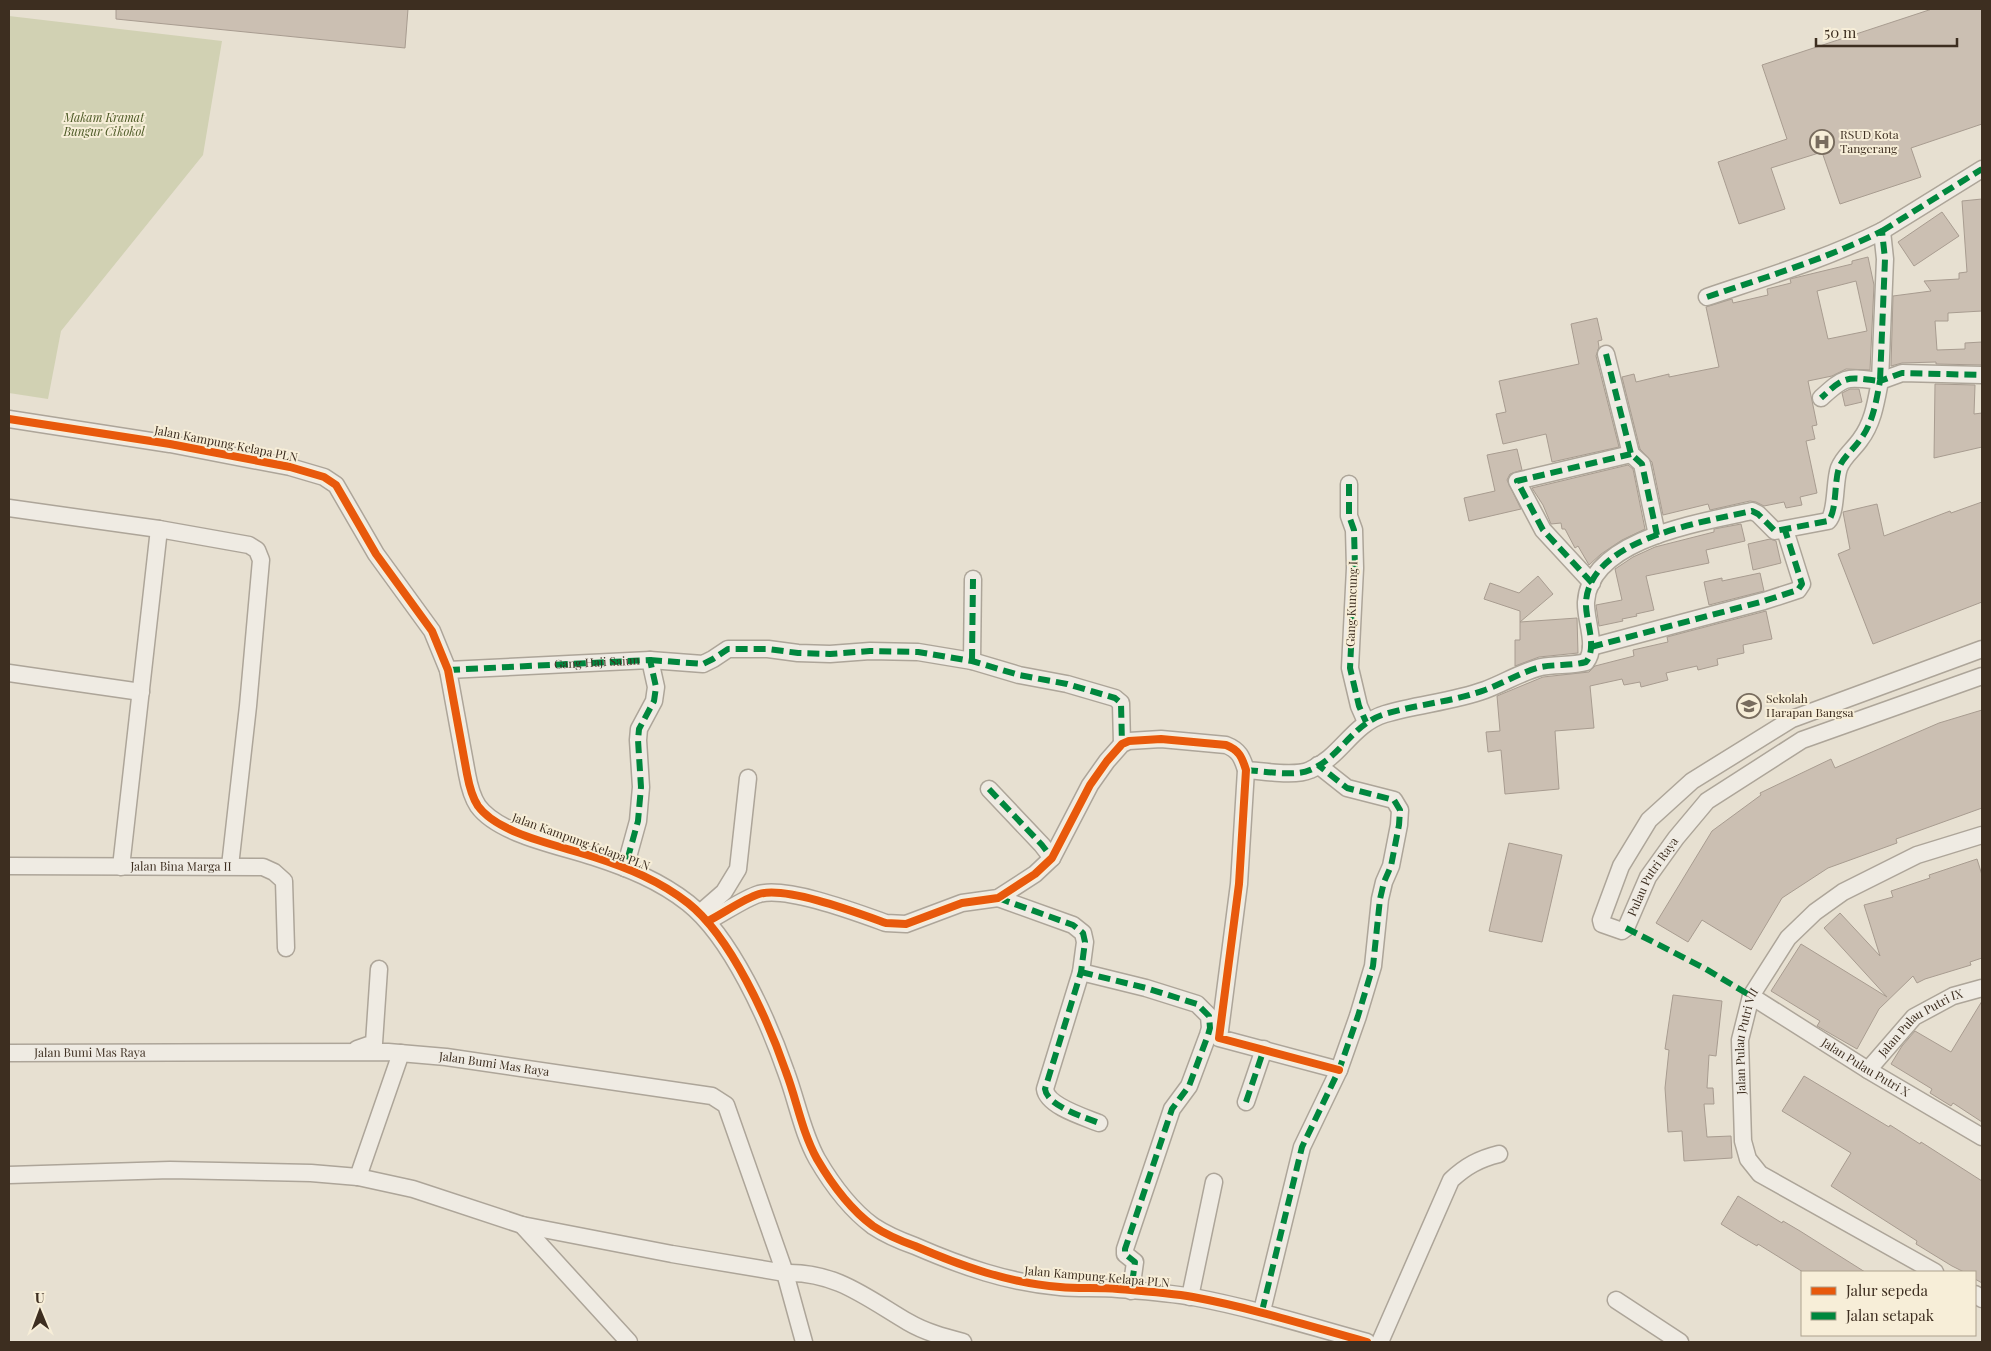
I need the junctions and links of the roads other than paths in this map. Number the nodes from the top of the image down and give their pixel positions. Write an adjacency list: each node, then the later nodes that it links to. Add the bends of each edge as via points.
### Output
1 (1982, 169): 2 (street)
2 (1882, 231): 3 (street, via 1821,258); 6 (street, via 1886,259)
3 (1707, 297)
4 (1606, 354): 9 (street)
5 (1982, 375): 6 (street, via 1902,373)
6 (1880, 381): 7 (street, via 1844,379); 13 (street, via 1869,424 1840,467 1831,518)
7 (1821, 398)
8 (9, 419): 21 (street, Jalan Kampung Kelapa PLN, via 189,447 290,466 324,478 336,485 376,554 432,631)
9 (1631, 454): 14 (street, via 1642,464); 16 (street, via 1517,481 1543,530)
10 (1349, 484): 25 (street, Gang Kuncung I, via 1349,516 1354,530 1350,668)
11 (9, 508): 12 (street)
12 (159, 529): 24 (street); 36 (street, via 249,545 257,550 261,560)
13 (1785, 530): 14 (street, via 1775,531 1752,512); 17 (street, via 1802,584 1798,590 1764,602)
14 (1657, 535): 16 (street, via 1625,549 1605,564)
15 (973, 579): 20 (street)
16 (1592, 583): 17 (street, via 1586,596 1585,611)
17 (1591, 647): 25 (street, via 1586,662 1539,668 1486,690 1385,714)
18 (1982, 650): 30 (street, Pulau Putri Raya, via 1792,719)
19 (650, 660): 20 (street, via 703,664 728,649 768,649 830,654 918,652); 21 (street, Gang Haji Saiun); 38 (street, Gang Haji Saiun, via 656,687 654,701 639,729 641,787 638,821)
20 (972, 661): 26 (street, via 1115,698 1121,702)
21 (448, 670): 38 (street, Jalan Kampung Kelapa PLN, via 466,774 479,807 497,822 520,834)
22 (9, 673): 24 (street)
23 (1982, 676): 32 (street, Pulau Putri Raya, via 1802,740)
24 (141, 692): 37 (street)
25 (1366, 722): 27 (street, via 1336,753)
26 (1122, 744): 28 (street, via 1161,739 1226,745 1236,748); 34 (street, via 1090,785)
27 (1318, 765): 28 (street, via 1300,773); 50 (street, via 1347,788 1394,800 1400,810 1396,844 1380,898 1373,966)
28 (1246, 770): 46 (street, via 1239,884)
29 (748, 778): 40 (street, via 738,869)
30 (1692, 781): 32 (street); 32 (street, Pulau Putri Raya, via 1649,820 1621,866 1601,920 1604,926 1622,931 1626,928 1648,877)
31 (989, 789): 34 (street)
32 (1707, 800)
33 (1982, 835): 45 (street, Jalan Pulau Putri VII, via 1917,856 1843,892 1815,912 1788,938)
34 (1052, 858): 39 (street, via 1035,874)
35 (9, 866): 37 (street, Jalan Bina Marga II)
36 (230, 866): 37 (street, Jalan Bina Marga II); 41 (street, Jalan Bina Marga II, via 263,867 284,881)
37 (121, 867)
38 (625, 868): 40 (street, Jalan Kampung Kelapa PLN, via 668,889)
39 (998, 898): 40 (street, via 962,903 912,922 895,924 812,900 772,893 760,894); 43 (street, via 1073,925 1083,933)
40 (704, 917): 62 (street, Jalan Kampung Kelapa PLN, via 753,993 787,1073 814,1153 841,1195 873,1226 939,1257 1020,1282)
41 (286, 948)
42 (379, 969): 47 (street)
43 (1081, 972): 46 (street, via 1197,1004 1209,1016); 53 (street, via 1045,1089 1046,1096 1054,1103)
44 (1982, 988): 51 (street, Jalan Pulau Putri IX, via 1953,996 1914,1017)
45 (1751, 996): 51 (street, Jalan Pulau Putri X); 60 (street, Jalan Pulau Putri VII, via 1740,1040 1743,1141 1748,1160 1760,1174)
46 (1214, 1036): 48 (street); 62 (street, via 1189,1086 1172,1109 1125,1249 1125,1254 1135,1262)
47 (388, 1049): 49 (street, Jalan Bumi Mas Raya, via 348,1052); 57 (street); 61 (street, Jalan Bumi Mas Raya, via 699,1094 719,1100 726,1105)
48 (1264, 1049): 50 (street); 52 (street)
49 (9, 1053)
50 (1339, 1070): 65 (street, via 1302,1147)
51 (1868, 1070): 54 (street, Jalan Pulau Putri X)
52 (1246, 1102)
53 (1099, 1123)
54 (1982, 1137)
55 (1499, 1154): 70 (street, via 1464,1167 1451,1180)
56 (9, 1174): 57 (street, via 170,1170 311,1173)
57 (358, 1178): 59 (street, via 413,1189)
58 (1214, 1182): 63 (street)
59 (522, 1225): 61 (street); 66 (street)
60 (1933, 1271)
61 (785, 1273): 67 (street, Jalan Bumi Mas Raya); 68 (street, via 804,1272 834,1280 852,1287 909,1323)
62 (1131, 1291): 63 (street, Jalan Kampung Kelapa PLN)
63 (1190, 1297): 65 (street, Jalan Kampung Kelapa PLN)
64 (1616, 1300): 71 (street)
65 (1262, 1312): 69 (street, Jalan Kampung Kelapa PLN)
66 (629, 1342)
67 (804, 1342)
68 (963, 1342)
69 (1367, 1342)
70 (1380, 1342)
71 (1680, 1342)

